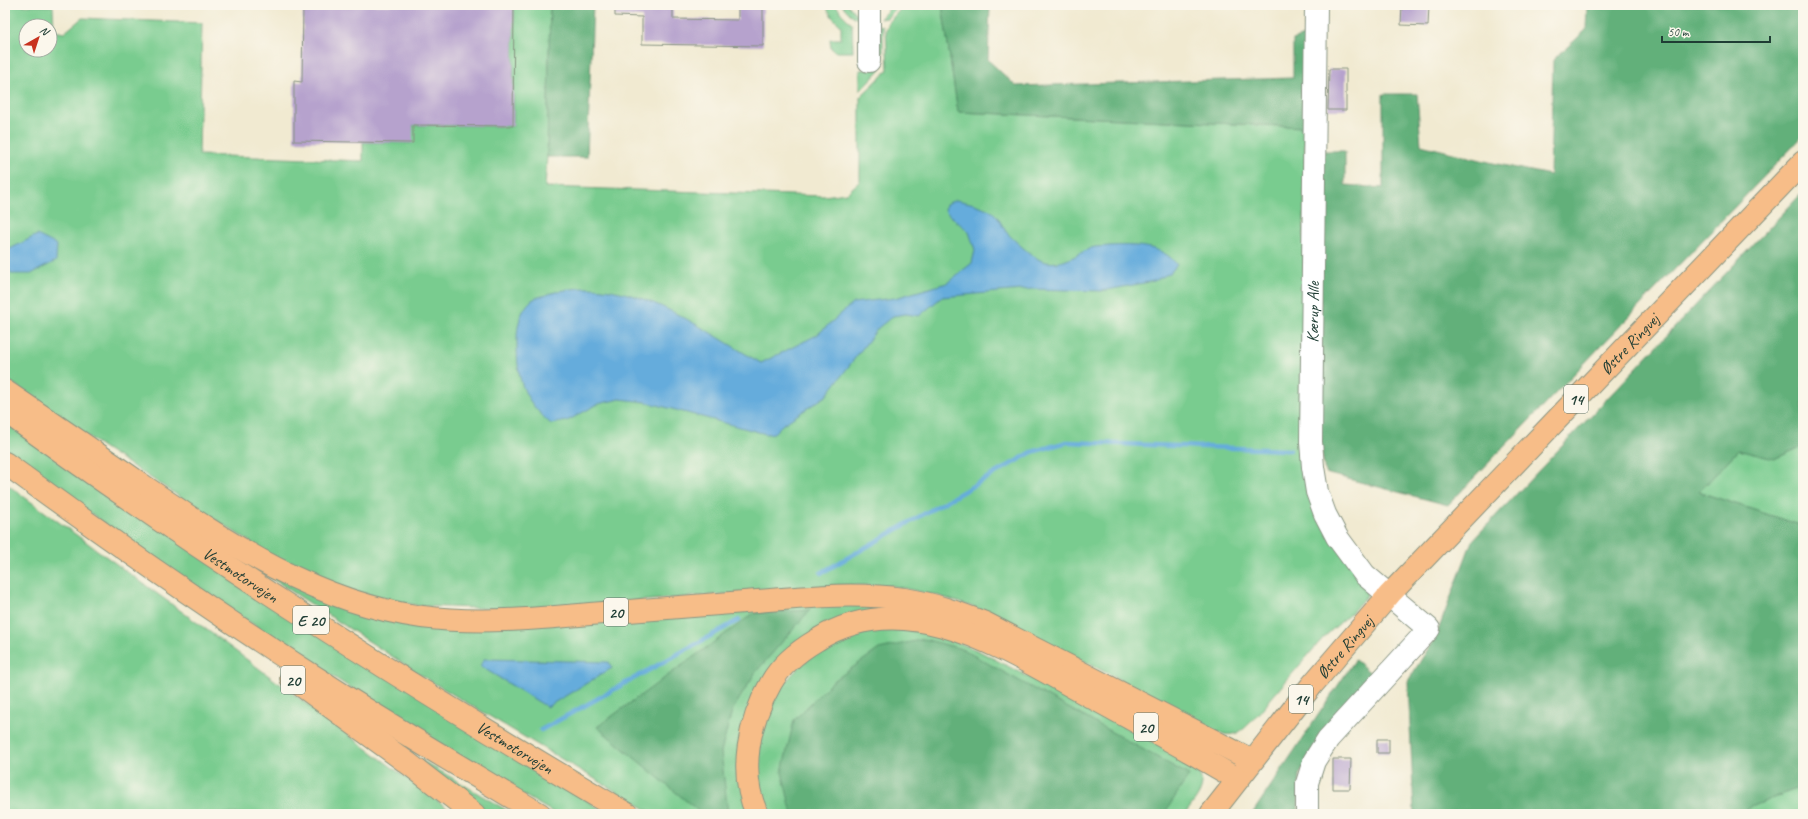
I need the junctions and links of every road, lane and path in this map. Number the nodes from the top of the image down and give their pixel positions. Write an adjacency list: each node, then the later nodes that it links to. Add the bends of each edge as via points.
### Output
1 (870, 5): 3 (street)
2 (1316, 5): 9 (street, Kærup Alle, via 1311,442 1313,466 1317,492 1337,537 1366,575)
3 (869, 61)
4 (1803, 162): 9 (main road, Østre Ringvej / 14)
5 (5, 391): 10 (main road, 20, via 224,539 277,570 353,601 383,610 423,617 514,620 801,597 871,596 906,599 947,609 985,623)
6 (5, 411): 14 (main road, Vestmotorvejen / E 20, via 132,501 309,619 503,741)
7 (5, 464): 8 (main road, E 20)
8 (115, 543): 12 (main road, 20, via 204,615); 13 (main road, E 20, via 322,682)
9 (1390, 594): 10 (main road, Østre Ringvej / 14); 17 (street, via 1429,629 1324,745 1314,761 1307,784)
10 (1251, 760): 11 (main road, Østre Ringvej / 14)
11 (1237, 779): 15 (main road, 20, via 1000,647 947,626 907,618 877,619 846,626 826,634 789,661 772,681 759,706 748,750 750,789); 16 (main road, Østre Ringvej / 14)
12 (474, 814)
13 (540, 814)
14 (627, 814)
15 (757, 814)
16 (1211, 814)
17 (1307, 814)

